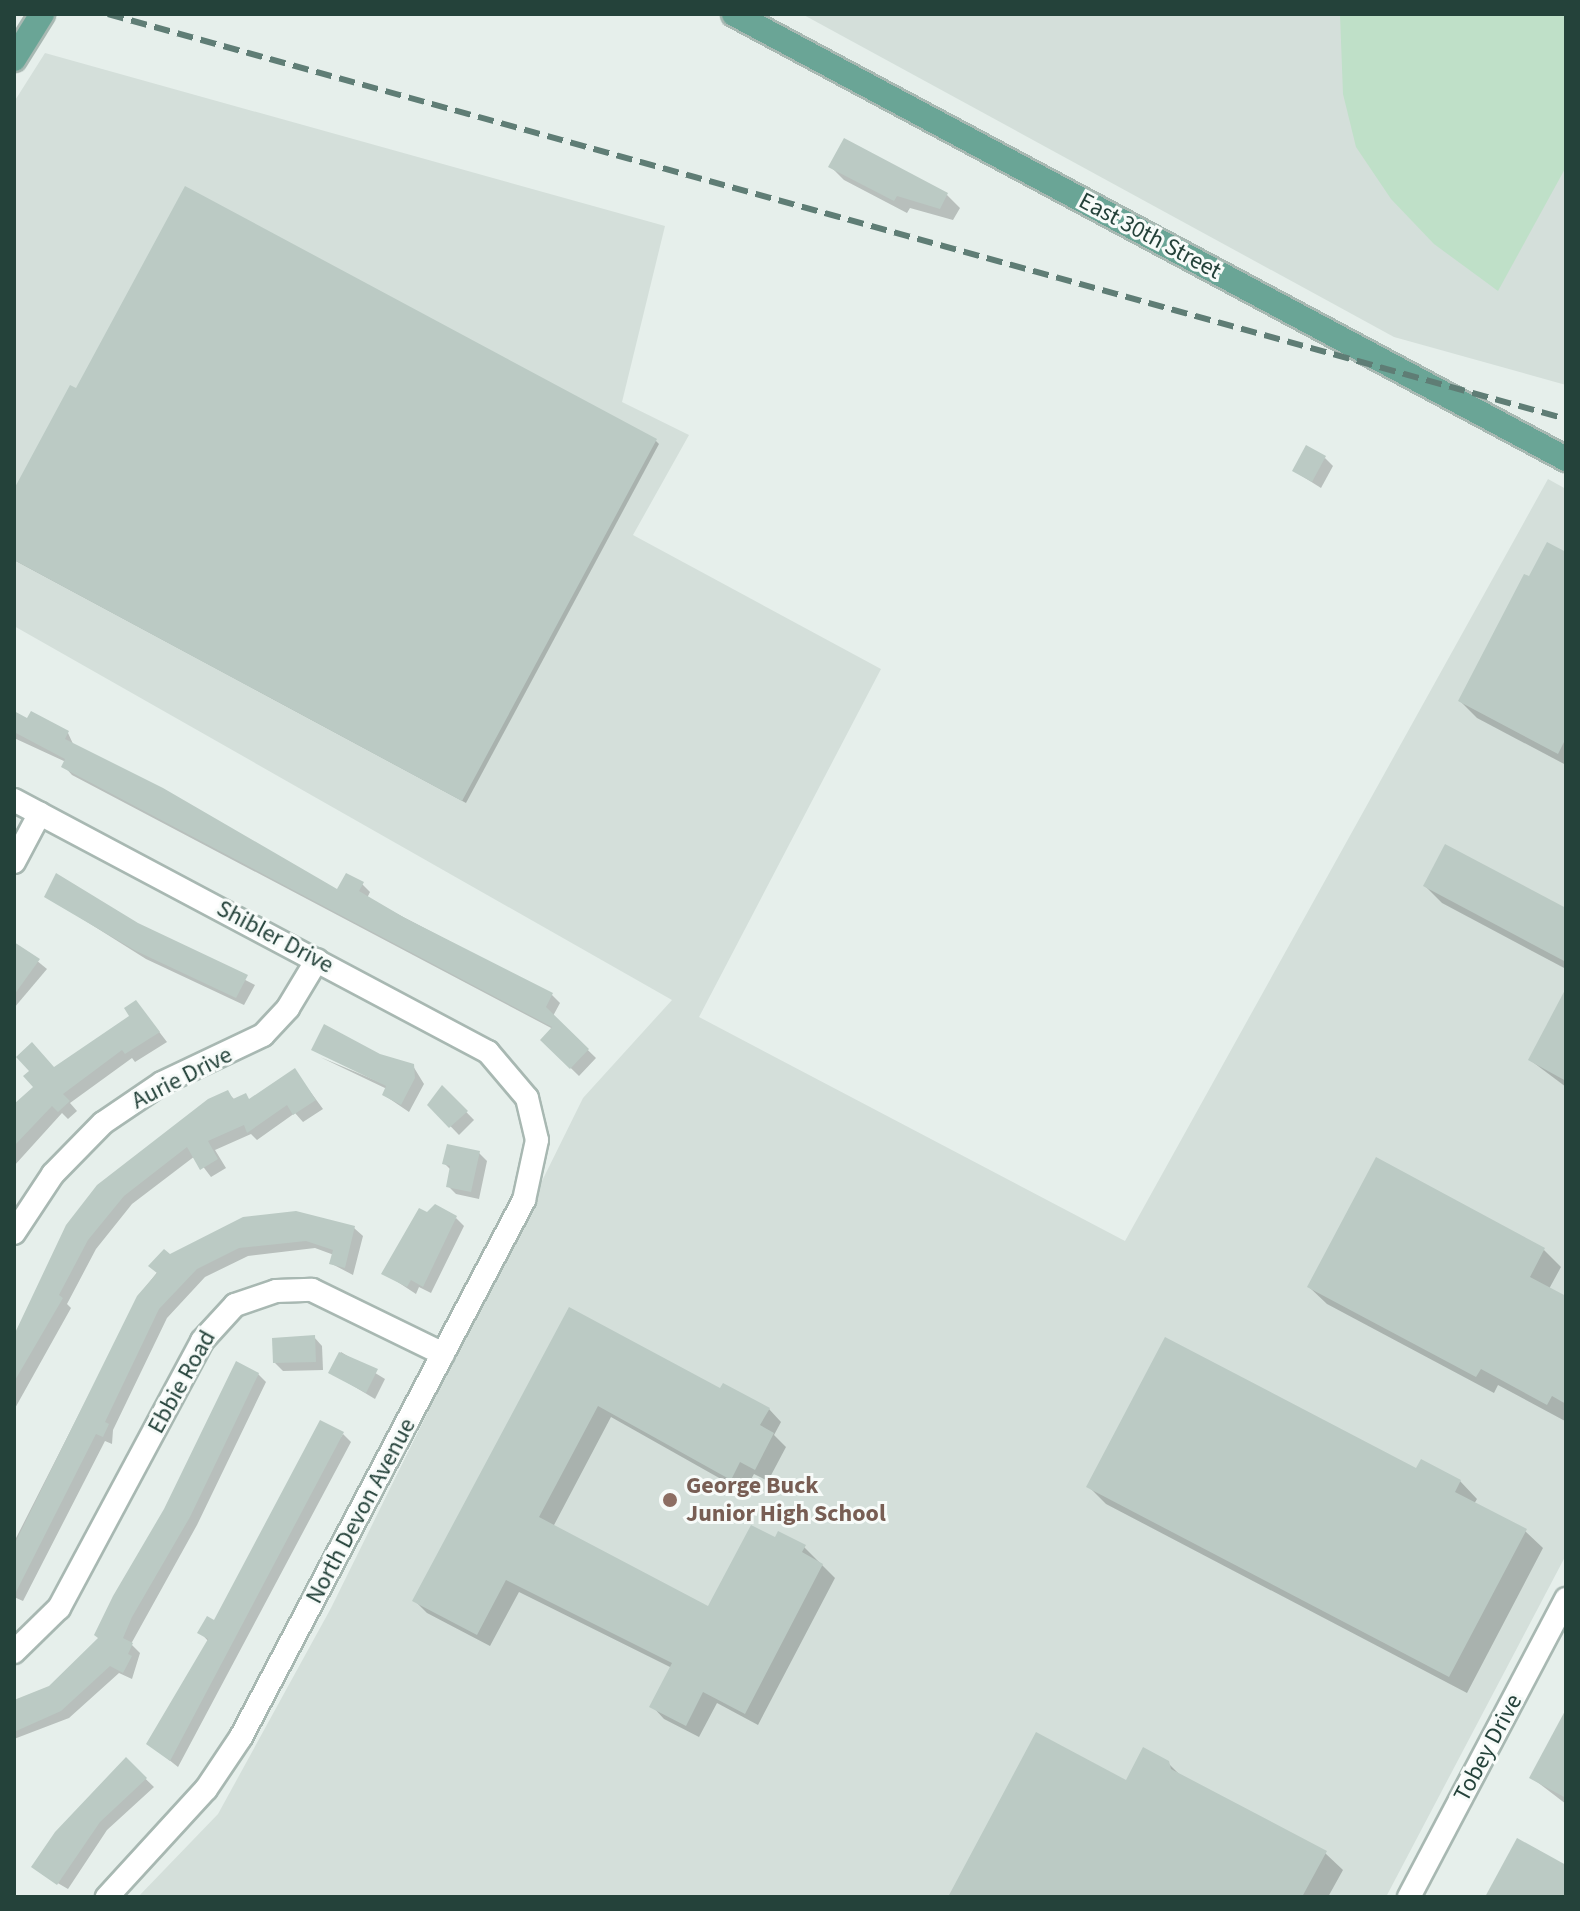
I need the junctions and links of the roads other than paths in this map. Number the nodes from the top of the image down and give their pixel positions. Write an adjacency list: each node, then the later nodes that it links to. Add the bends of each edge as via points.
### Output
1 (42, 14): 3 (main road)
2 (734, 14): 4 (main road, East 30th Street)
3 (14, 59)
4 (1566, 459)
5 (14, 800): 6 (street, Shibler Drive)
6 (40, 813): 7 (street); 8 (street, Shibler Drive)
7 (14, 862)
8 (317, 960): 9 (street, Shibler Drive, via 488,1052); 10 (street, Aurie Drive, via 293,1002 263,1035 162,1083 83,1141)
9 (523, 1091): 11 (street, North Devon Avenue, via 535,1123 534,1175)
10 (14, 1233)
11 (443, 1354): 13 (street, Ebbie Road, via 312,1290 268,1293 235,1305 202,1341 59,1608); 14 (street, North Devon Avenue, via 232,1752 200,1796)
12 (1566, 1599): 15 (street, Tobey Drive)
13 (14, 1652)
14 (107, 1897)
15 (1409, 1897)

